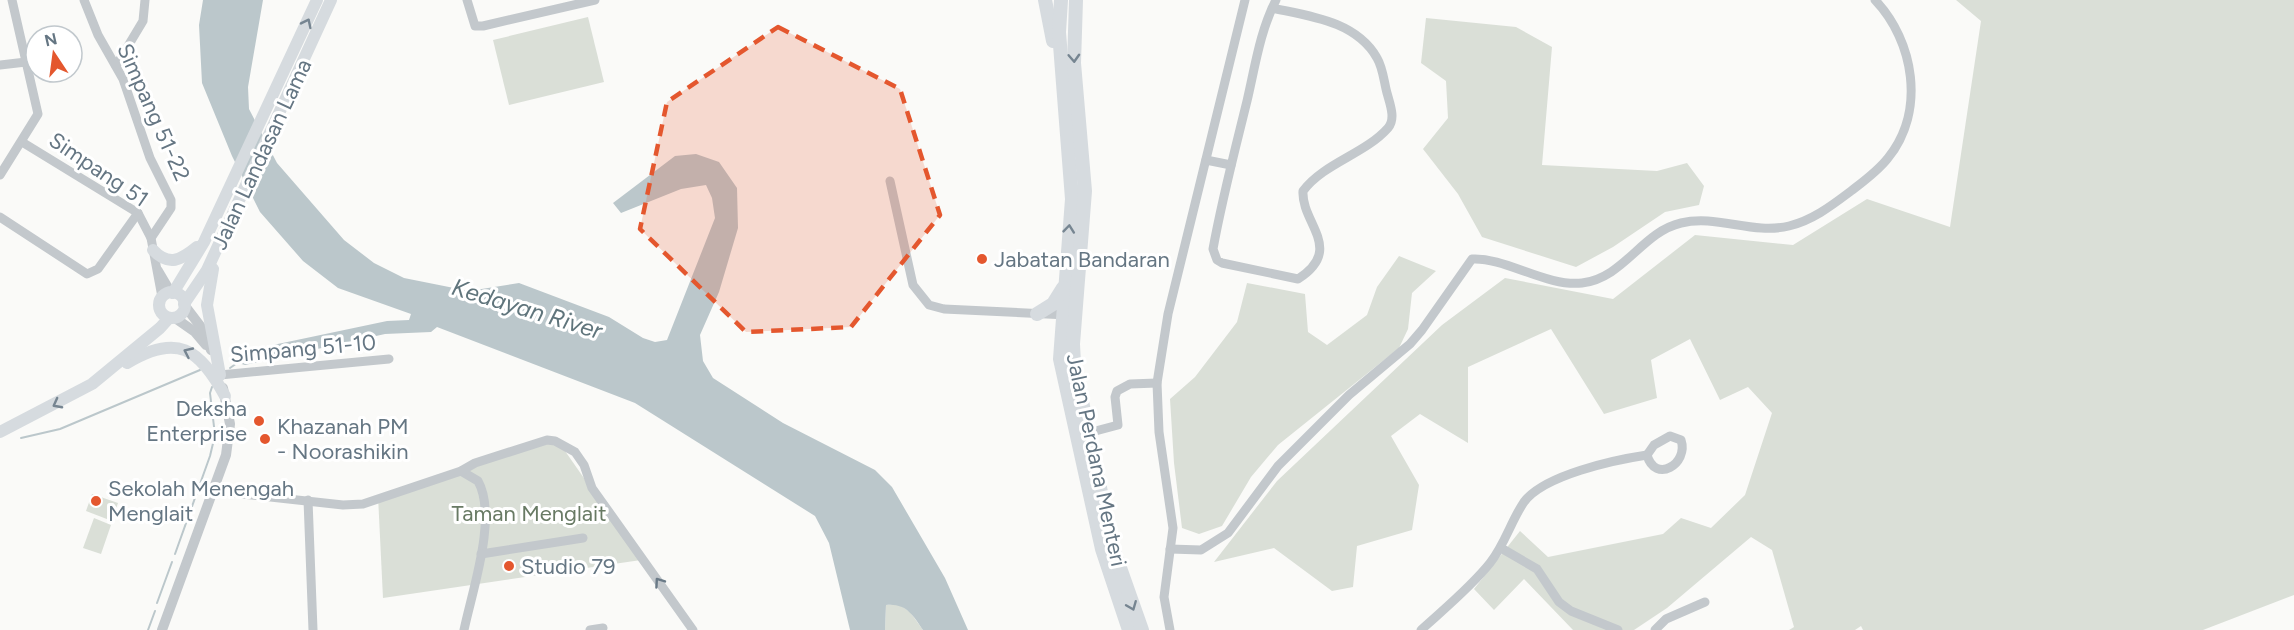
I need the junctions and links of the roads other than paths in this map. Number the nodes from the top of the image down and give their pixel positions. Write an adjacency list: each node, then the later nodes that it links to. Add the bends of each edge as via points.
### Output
1 (12, 0): 14 (street)
2 (84, 0): 17 (street, Simpang 51-22)
3 (145, 0): 17 (street, via 143,21)
4 (317, 0): 27 (main road, Jalan Landasan Lama, one-way to 4)
5 (331, 0): 29 (main road, Jalan Landasan Lama)
6 (467, 0): 7 (street, via 475,26 483,26)
7 (595, 0)
8 (1046, 0): 19 (main road)
9 (1060, 0): 19 (main road, Jalan Perdana Menteri)
10 (1076, 0): 34 (main road, Jalan Perdana Menteri, one-way to 34, via 1074,63 1086,191)
11 (1245, 0): 21 (street)
12 (1875, 0): 51 (street, via 1903,44 1912,84 1909,112 1900,140 1889,157 1834,204 1802,223 1769,229 1714,221 1681,223 1651,238 1616,269 1582,283 1562,282 1472,259 1422,330 1278,466 1228,533 1201,550)
13 (1274, 4): 22 (street, via 1264,29); 22 (street, via 1337,24 1366,44 1381,70 1392,111 1390,126 1303,191 1320,250 1298,279 1217,260 1213,249)
14 (24, 53)
15 (24, 62): 16 (street)
16 (0, 65)
17 (116, 66): 28 (street, Simpang 51-22, via 150,158 171,200 171,208)
18 (31, 84): 20 (street, via 38,114)
19 (1063, 84): 30 (main road, Jalan Perdana Menteri, one-way to 19, via 1072,184)
20 (22, 142): 23 (street); 25 (street, Simpang 51)
21 (1206, 160): 22 (street); 40 (street, via 1168,314)
22 (1231, 165)
23 (0, 175)
24 (890, 181): 33 (street, via 913,285 929,305)
25 (138, 213): 26 (street, via 98,269 87,274); 28 (street, Simpang 51)
26 (0, 217)
27 (204, 242): 28 (main road, via 174,262 160,257); 31 (main road, Jalan Landasan Lama)
28 (152, 244): 31 (street, Simpang 51)
29 (219, 244): 32 (main road, Jalan Landasan Lama); 39 (main road, via 207,305)
30 (1064, 288): 33 (main road, via 1053,304); 34 (main road, Jalan Perdana Menteri)
31 (169, 294): 32 (main road, via 180,296); 35 (main road, via 159,309)
32 (184, 305): 35 (main road, via 181,315); 37 (street, via 201,327)
33 (1037, 314): 34 (street); 36 (main road, via 1050,322)
34 (1068, 315): 36 (main road, Jalan Perdana Menteri); 44 (main road, Jalan Perdana Menteri)
35 (172, 318): 37 (street, via 195,332); 41 (main road)
36 (1059, 341): 60 (main road, Jalan Perdana Menteri, via 1062,374 1102,549)
37 (211, 352): 39 (street)
38 (389, 359): 39 (street, Simpang 51-10)
39 (220, 375): 42 (street)
40 (1157, 383): 44 (street, via 1130,384 1117,391 1118,425); 51 (street, via 1159,432 1172,510)
41 (92, 384): 42 (main road, one-way to 41, via 203,361 173,346 146,352); 43 (main road, one-way to 43)
42 (225, 396): 47 (street, via 229,439)
43 (0, 432)
44 (1088, 433): 61 (main road, Jalan Perdana Menteri, one-way to 61, via 1117,565)
45 (1647, 455): 50 (street, via 1604,464 1536,491 1525,501)
46 (461, 471): 48 (street, via 363,504); 52 (street, via 472,476 483,490); 59 (street, one-way to 46, via 592,488 584,465 571,449 547,440)
47 (214, 491): 48 (street); 55 (street)
48 (308, 500): 56 (street)
49 (583, 538): 52 (street)
50 (1501, 548): 63 (street, via 1483,572); 64 (street, via 1537,569 1559,602 1571,611)
51 (1170, 549): 62 (street, via 1164,597)
52 (481, 554): 57 (street)
53 (1705, 602): 65 (street, via 1665,619)
54 (603, 628): 58 (street)
55 (162, 630)
56 (313, 630)
57 (464, 630)
58 (590, 630)
59 (693, 630)
60 (1130, 630)
61 (1142, 630)
62 (1170, 630)
63 (1421, 630)
64 (1618, 630)
65 (1655, 630)

